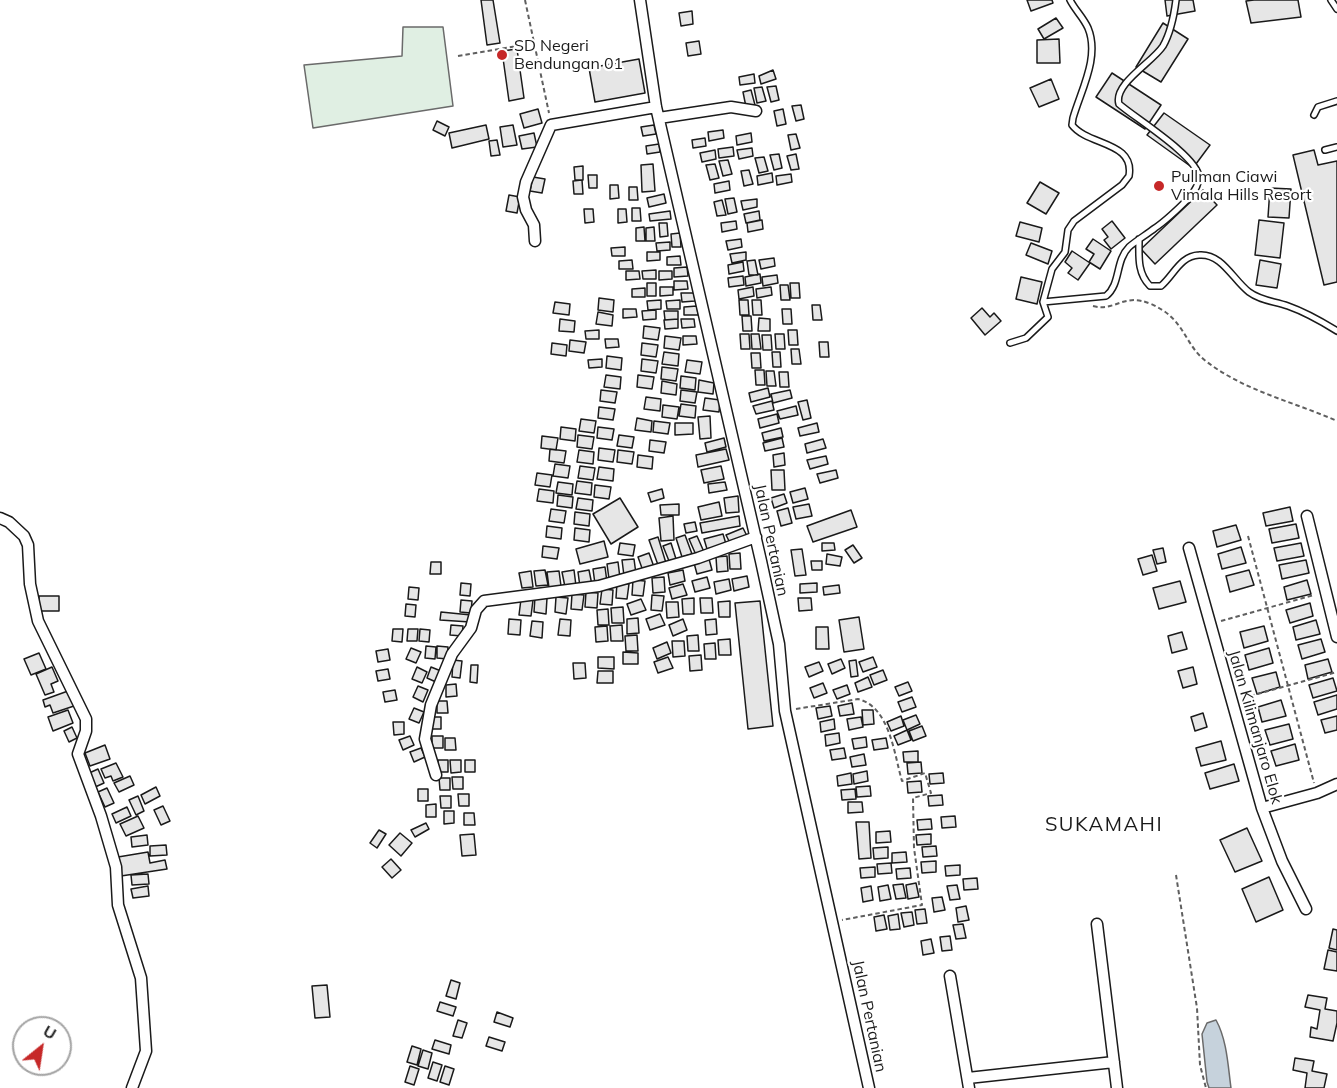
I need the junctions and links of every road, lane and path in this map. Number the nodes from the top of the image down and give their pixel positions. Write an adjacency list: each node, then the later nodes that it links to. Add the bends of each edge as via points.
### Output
1 (525, 0): 7 (path)
2 (640, 0): 10 (street, Jalan Pertanian)
3 (1070, 0): 20 (lane, via 1087,26 1092,46 1092,59 1072,125 1077,132 1120,151 1130,170 1122,185 1074,221 1068,230 1065,252 1052,269)
4 (1176, 0): 17 (lane, via 1172,26 1163,46 1127,81 1117,99 1167,139 1194,167 1199,175 1198,184 1172,214)
5 (1331, 0): 6 (lane)
6 (1337, 9)
7 (536, 43): 8 (path); 14 (path)
8 (458, 56)
9 (1337, 102): 12 (lane, via 1318,107)
10 (656, 107): 13 (street, Jalan Pertanian); 14 (street)
11 (756, 111): 13 (street, via 731,107)
12 (1314, 115)
13 (659, 118): 27 (street, Jalan Pertanian)
14 (551, 125): 18 (street, via 523,197 534,225)
15 (1337, 147): 16 (lane)
16 (1325, 150)
17 (1139, 239): 19 (lane, via 1124,254 1112,291 1103,297); 21 (lane, via 1140,268 1150,286 1161,286 1180,264 1201,254 1218,260 1254,296 1295,308)
18 (535, 241)
19 (1084, 299): 20 (lane); 23 (path, via 1099,308 1133,299 1151,304 1170,315 1201,357 1227,375)
20 (1042, 302): 22 (lane, via 1048,317 1026,338)
21 (1337, 331)
22 (1010, 343)
23 (1337, 421)
24 (1307, 516): 29 (street)
25 (0, 518): 48 (street, via 24,536 28,545 30,584 38,621 86,719 78,754 116,867 118,905 141,978 146,1051)
26 (1248, 536): 30 (path)
27 (756, 537): 36 (street, Jalan Pertanian, via 779,644); 37 (street, via 599,586 484,601 452,654 430,705 425,739)
28 (1189, 548): 31 (street, Jalan Kilimanjaro Elok)
29 (1326, 592): 30 (path); 32 (street)
30 (1268, 608): 31 (path); 34 (path)
31 (1211, 624): 35 (street, Jalan Kilimanjaro Elok)
32 (1337, 637)
33 (1337, 672): 34 (path)
34 (1289, 686): 35 (path); 39 (path)
35 (1232, 701): 40 (street, Jalan Kilimanjaro Elok)
36 (785, 711): 43 (street, Jalan Pertanian); 43 (path, via 864,700 883,718 902,781 925,773 932,793 914,798 914,848 922,904)
37 (436, 775)
38 (1337, 784): 39 (street)
39 (1317, 793): 40 (street)
40 (1262, 808): 42 (street, Jalan Kilimanjaro Elok)
41 (1176, 874): 51 (path)
42 (1306, 909)
43 (833, 922): 49 (street, Jalan Pertanian)
44 (1097, 924): 46 (street)
45 (950, 976): 47 (street)
46 (1114, 1062): 47 (street); 50 (street)
47 (968, 1083)
48 (132, 1088)
49 (869, 1088)
50 (1117, 1088)
51 (1206, 1088)

